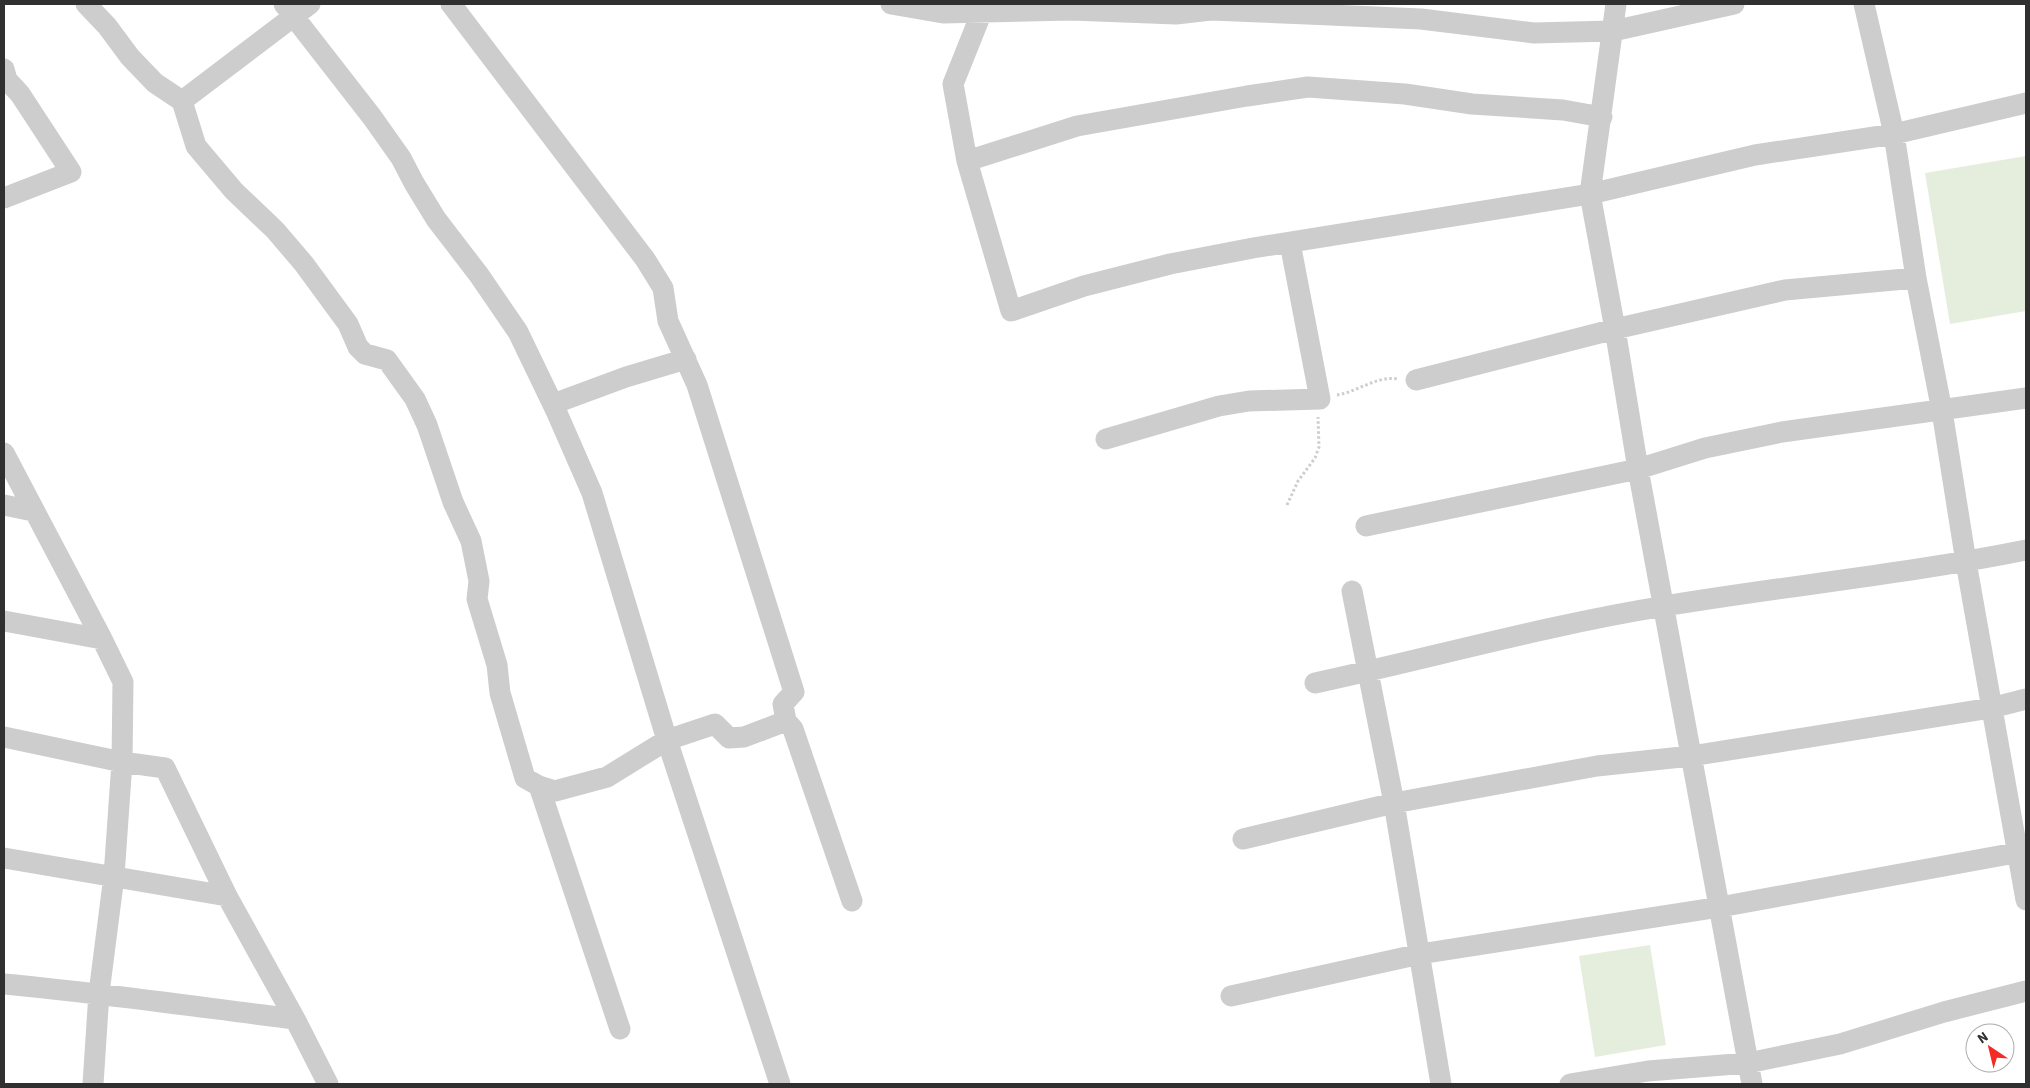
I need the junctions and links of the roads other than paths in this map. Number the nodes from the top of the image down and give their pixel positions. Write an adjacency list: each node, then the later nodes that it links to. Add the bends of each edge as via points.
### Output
1 (86, 4): 13 (street, via 155,83)
2 (451, 4): 23 (street, via 645,259 663,288 668,321)
3 (891, 4): 9 (street, via 943,13)
4 (1616, 4): 11 (street)
5 (1734, 4): 11 (street)
6 (1864, 4): 16 (street)
7 (1211, 7): 9 (street, via 1176,14); 10 (street)
8 (296, 8): 13 (street); 26 (street, via 401,158 436,219 518,332)
9 (984, 8): 17 (street, via 953,84)
10 (1424, 12): 11 (street, via 1534,33)
11 (1613, 31): 15 (street)
12 (5, 79): 19 (street, via 20,94 71,172)
13 (182, 101): 49 (street, via 196,146 206,159 304,264 348,324 358,347 365,354 387,360 415,399 471,541 479,581 477,599 525,778)
14 (2026, 103): 16 (street)
15 (1602, 117): 17 (street, via 1562,110 1308,87 1077,126); 18 (street)
16 (1894, 134): 18 (street, via 1755,155); 21 (street)
17 (967, 161): 20 (street, via 1011,311 1084,286 1170,264)
18 (1590, 194): 20 (street); 22 (street)
19 (4, 198)
20 (1290, 243): 28 (street, via 1320,398 1249,401 1219,406)
21 (1916, 278): 22 (street, via 1785,290); 27 (street)
22 (1615, 329): 24 (street); 30 (street)
23 (686, 359): 26 (street); 44 (street, via 698,385 794,692 783,704)
24 (1416, 380)
25 (2026, 398): 27 (street)
26 (553, 404): 46 (street, via 592,493)
27 (1942, 411): 30 (street, via 1782,432 1705,448); 35 (street)
28 (1106, 439)
29 (4, 453): 32 (street)
30 (1638, 470): 33 (street); 37 (street)
31 (4, 505): 32 (street)
32 (33, 511): 39 (street)
33 (1366, 526)
34 (2026, 550): 35 (street)
35 (1966, 562): 37 (street); 43 (street)
36 (1352, 590): 40 (street)
37 (1664, 606): 40 (street, via 1541,630); 47 (street)
38 (4, 622): 39 (street)
39 (102, 638): 48 (street, via 123,682)
40 (1369, 672): 41 (street); 50 (street)
41 (1315, 683)
42 (2026, 699): 43 (street)
43 (1991, 708): 47 (street); 52 (street)
44 (786, 721): 46 (street, via 744,737 729,738 715,724); 57 (street, via 793,729)
45 (4, 737): 48 (street)
46 (667, 740): 49 (street, via 607,776 555,791); 69 (street)
47 (1690, 756): 50 (street, via 1597,766); 58 (street)
48 (122, 762): 54 (street); 55 (street, via 165,768)
49 (539, 786): 65 (street)
50 (1394, 803): 51 (street); 59 (street)
51 (1244, 839)
52 (2022, 851): 56 (street); 58 (street)
53 (4, 858): 54 (street)
54 (114, 876): 55 (street); 62 (street)
55 (227, 896): 64 (street)
56 (2026, 900)
57 (852, 901)
58 (1720, 907): 59 (street); 66 (street)
59 (1420, 954): 63 (street); 70 (street)
60 (4, 984): 62 (street)
61 (2026, 991): 66 (street, via 1840,1044)
62 (99, 993): 64 (street); 67 (street)
63 (1231, 996)
64 (295, 1019): 68 (street)
65 (620, 1029)
66 (1748, 1063): 71 (street, via 1648,1071); 72 (street)
67 (93, 1084)
68 (328, 1084)
69 (780, 1084)
70 (1441, 1084)
71 (1570, 1084)
72 (1752, 1084)

